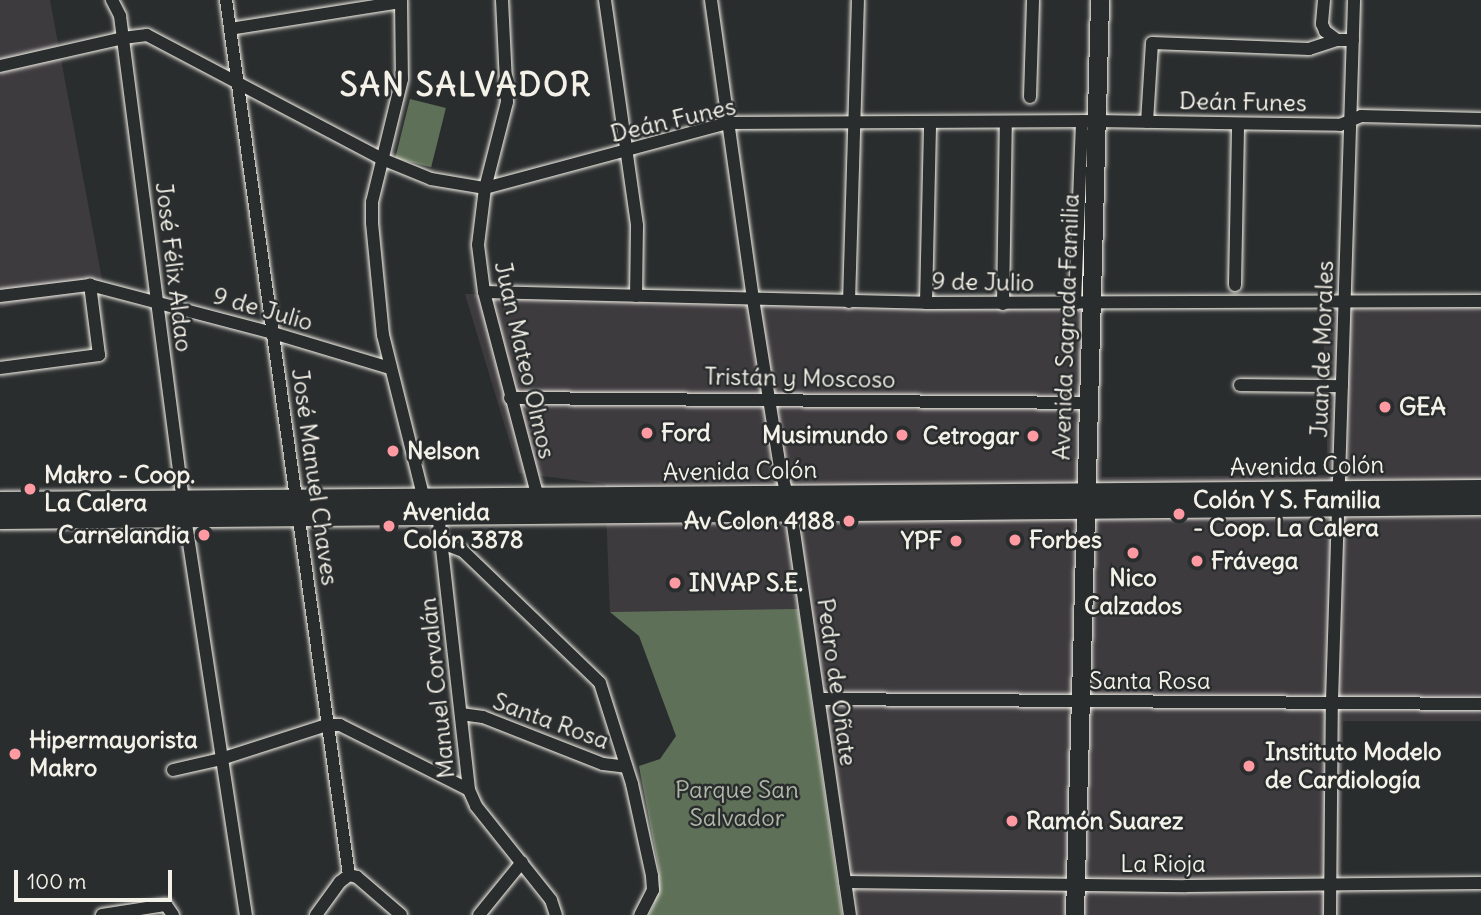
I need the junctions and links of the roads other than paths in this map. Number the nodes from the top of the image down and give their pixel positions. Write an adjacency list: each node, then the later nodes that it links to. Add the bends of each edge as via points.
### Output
1 (112, 0): 13 (street, José Félix Aldao)
2 (226, 0): 12 (street, José Manuel Chaves)
3 (502, 0): 30 (street, Juan Mateo Olmos, via 507,102)
4 (605, 0): 28 (street)
5 (711, 0): 26 (street, Pedro de Oñate)
6 (858, 0): 22 (street)
7 (1034, 0): 18 (street)
8 (1100, 0): 20 (main road, Avenida Sagrada Familia)
9 (1324, 0): 14 (street, via 1321,24)
10 (1354, 0): 15 (street, Juan de Morales)
11 (401, 1): 12 (street); 29 (street, via 402,79)
12 (230, 29): 17 (street, José Manuel Chaves)
13 (123, 38): 16 (street, Deán Funes); 17 (street, Deán Funes, via 147,35); 38 (street, José Félix Aldao)
14 (1337, 40): 15 (street); 25 (street, via 1309,49 1152,43)
15 (1353, 40): 21 (street, Juan de Morales)
16 (0, 66)
17 (238, 86): 29 (street, Deán Funes); 44 (street, José Manuel Chaves)
18 (1030, 97)
19 (1481, 119): 21 (street, Deán Funes, via 1361,116)
20 (1088, 121): 24 (street, Deán Funes); 25 (street, Deán Funes); 43 (main road, Avenida Sagrada Familia)
21 (1351, 121): 27 (street, Deán Funes, via 1340,125); 37 (street, Juan de Morales)
22 (856, 122): 23 (street, Deán Funes); 26 (street, Deán Funes); 39 (street)
23 (930, 122): 24 (street, Deán Funes); 41 (street)
24 (1006, 122): 42 (street)
25 (1147, 122): 27 (street, Deán Funes)
26 (728, 123): 28 (street, Deán Funes); 36 (street, Pedro de Oñate)
27 (1238, 124): 32 (street)
28 (626, 151): 30 (street, Deán Funes); 35 (street, via 637,226)
29 (382, 159): 30 (street, Deán Funes, via 431,179); 46 (street, via 372,223 379,309)
30 (485, 188): 33 (street, Juan Mateo Olmos, via 478,233)
31 (90, 285): 34 (street, 9 de Julio); 38 (street, 9 de Julio); 45 (street, via 99,355)
32 (1235, 285)
33 (484, 292): 35 (street, 9 de Julio); 49 (street, Juan Mateo Olmos)
34 (0, 296)
35 (636, 296): 36 (street, 9 de Julio)
36 (753, 299): 39 (street, 9 de Julio); 50 (street, Pedro de Oñate)
37 (1344, 300): 40 (street, 9 de Julio); 43 (street, 9 de Julio); 48 (street, Juan de Morales)
38 (157, 301): 44 (street, 9 de Julio); 61 (street, José Félix Aldao)
39 (849, 302): 41 (street, 9 de Julio)
40 (1481, 302)
41 (926, 303): 42 (street, 9 de Julio)
42 (1003, 304): 43 (street, 9 de Julio)
43 (1084, 304): 51 (main road, Avenida Sagrada Familia)
44 (274, 333): 46 (street, 9 de Julio); 60 (street, José Manuel Chaves)
45 (0, 368)
46 (390, 368): 53 (street)
47 (1240, 385): 48 (street)
48 (1342, 386): 55 (street, Juan de Morales)
49 (510, 398): 50 (street, Tristán y Moscoso); 54 (street, Juan Mateo Olmos)
50 (769, 398): 51 (street, Tristán y Moscoso); 58 (street, Pedro de Oñate)
51 (1089, 403): 57 (main road, Avenida Sagrada Familia)
52 (1481, 489): 55 (main road, Avenida Colón)
53 (423, 496): 54 (main road, Avenida Colón); 60 (main road, Avenida Colón)
54 (538, 498): 58 (main road, Avenida Colón)
55 (1339, 498): 57 (main road, Avenida Colón); 59 (main road, Avenida Colón); 66 (street, Juan de Morales)
56 (0, 501): 61 (main road, Avenida Colón)
57 (1086, 501): 58 (main road, Avenida Colón); 67 (main road, Avenida Sagrada Familia)
58 (789, 503): 62 (main road, Avenida Colón); 65 (street, Pedro de Oñate)
59 (1481, 505)
60 (299, 508): 61 (main road, Avenida Colón); 62 (main road, Avenida Colón); 70 (street, José Manuel Chaves)
61 (184, 509): 63 (main road, Avenida Colón); 71 (street, José Félix Aldao)
62 (438, 513): 64 (street, Manuel Corvalán)
63 (0, 519)
64 (442, 544): 69 (street, Manuel Corvalán); 72 (street, via 463,551 597,678)
65 (818, 699): 67 (street, Santa Rosa); 77 (street, Pedro de Oñate)
66 (1332, 701): 67 (street, Santa Rosa); 68 (street, Santa Rosa); 78 (street, Juan de Morales)
67 (1083, 702): 80 (main road, Avenida Sagrada Familia)
68 (1481, 704)
69 (461, 714): 72 (street, Santa Rosa, via 483,717 603,764); 74 (street, Manuel Corvalán)
70 (327, 725): 71 (street); 74 (street, via 347,727); 76 (street, José Manuel Chaves)
71 (221, 759): 73 (street); 83 (street, José Félix Aldao)
72 (626, 767): 88 (street, via 653,885)
73 (173, 770)
74 (469, 790): 75 (street, Manuel Corvalán, via 476,806)
75 (522, 862): 86 (street); 87 (street, Manuel Corvalán, via 551,900)
76 (349, 875): 84 (street); 85 (street)
77 (845, 882): 80 (street, La Rioja); 89 (street, Pedro de Oñate)
78 (1331, 883): 79 (street, La Rioja); 80 (street, La Rioja); 92 (street, Juan de Morales)
79 (1481, 883)
80 (1080, 884): 90 (main road, Avenida Sagrada Familia); 91 (main road, Avenida Sagrada Familia)
81 (173, 913): 82 (street, via 166,905)
82 (102, 915)
83 (246, 915)
84 (316, 915)
85 (401, 915)
86 (478, 915)
87 (556, 915)
88 (640, 915)
89 (850, 915)
90 (1075, 915)
91 (1084, 915)
92 (1330, 915)

